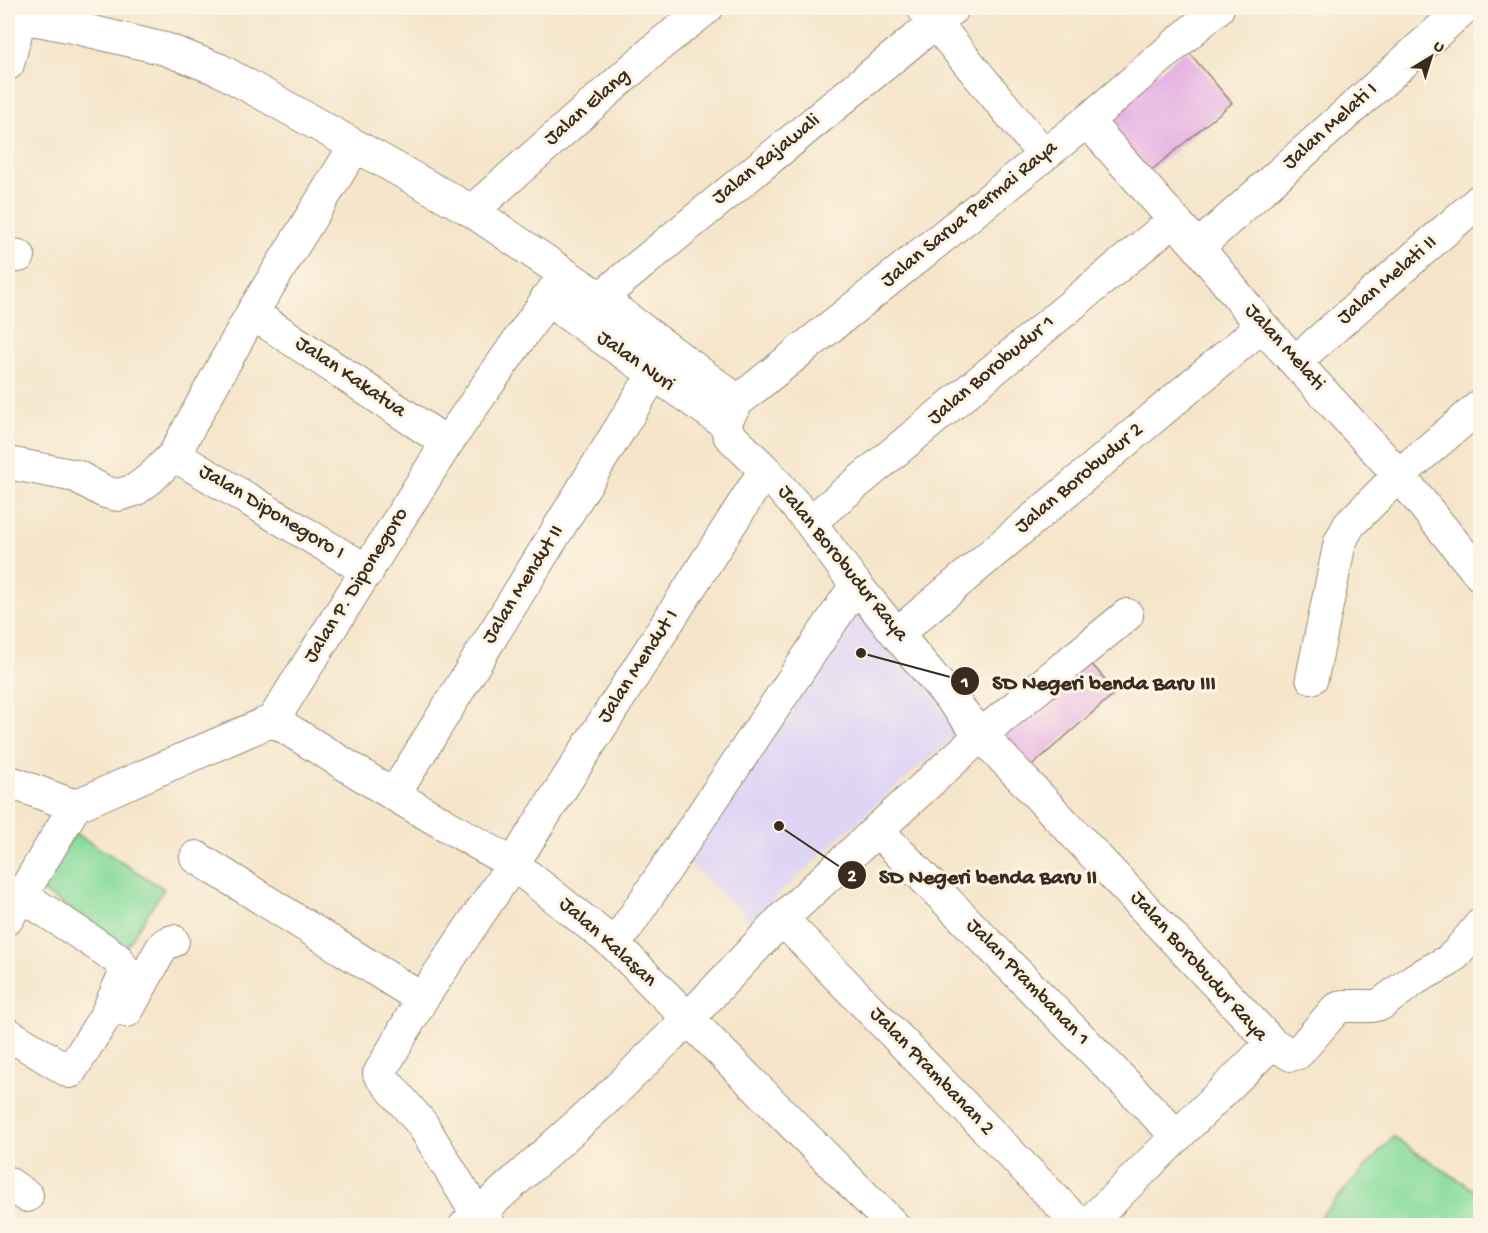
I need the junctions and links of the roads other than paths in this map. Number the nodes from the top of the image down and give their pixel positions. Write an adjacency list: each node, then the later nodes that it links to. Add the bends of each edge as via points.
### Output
1 (707, 8): 12 (street, Jalan Elang)
2 (1218, 8): 8 (street, Jalan Sarua Permai Raya)
3 (1464, 8): 14 (street, Jalan Melati I)
4 (937, 12): 10 (street); 16 (street, Jalan Rajawali)
5 (14, 16): 6 (street); 7 (street)
6 (69, 17): 9 (street, via 220,70)
7 (8, 64)
8 (1087, 121): 10 (street, Jalan Sarua Permai Raya); 13 (street, Jalan Melati)
9 (355, 146): 12 (street); 17 (street)
10 (1044, 155): 22 (street, Jalan Sarua Permai Raya)
11 (1480, 200): 19 (street, Jalan Melati II)
12 (472, 211): 15 (street)
13 (1174, 220): 14 (street, Jalan Melati); 28 (street, Jalan Borobudur 1)
14 (1198, 247): 18 (street, Jalan Melati)
15 (555, 287): 16 (street, Jalan Nuri); 20 (street, Jalan Nuri); 23 (street, Jalan P. Diponegoro)
16 (600, 298): 22 (street, Jalan Nuri)
17 (252, 313): 23 (street, Jalan Kakatua); 24 (street)
18 (1262, 326): 19 (street, Jalan Melati); 33 (street, Jalan Borobudur 2)
19 (1296, 361): 27 (street, Jalan Melati)
20 (653, 375): 22 (street, Jalan Nuri); 38 (street, Jalan Mendut II)
21 (1480, 406): 27 (street)
22 (732, 412): 26 (street, Jalan Borobudur Raya, via 729,435)
23 (447, 443): 29 (street, Jalan P. Diponegoro)
24 (174, 455): 25 (street, via 151,478 118,495 76,476); 29 (street, Jalan Diponegoro I)
25 (8, 463)
26 (765, 470): 28 (street, Jalan Borobudur Raya); 42 (street, Jalan Mendut I)
27 (1399, 475): 30 (street, Jalan Melati); 34 (street, via 1349,525 1340,542)
28 (810, 522): 31 (street, Jalan Borobudur Raya)
29 (368, 571): 35 (street, Jalan P. Diponegoro)
30 (1480, 575)
31 (856, 585): 33 (street, Jalan Borobudur Raya); 47 (street)
32 (1127, 615): 36 (street)
33 (898, 633): 36 (street, Jalan Borobudur Raya)
34 (1312, 678)
35 (273, 720): 38 (street, Jalan Kalasan); 39 (street)
36 (981, 735): 40 (street); 51 (street, Jalan Borobudur Raya)
37 (8, 781): 39 (street)
38 (394, 795): 42 (street, Jalan Kalasan)
39 (75, 806): 43 (street)
40 (877, 830): 44 (street); 53 (street, Jalan Prambanan 1)
41 (196, 857): 48 (street)
42 (513, 864): 47 (street, Jalan Kalasan); 48 (street, Jalan Mendut I)
43 (14, 906): 52 (street, via 108,952 123,968 124,975 106,1015)
44 (782, 919): 49 (street); 56 (street, Jalan Prambanan 2)
45 (1480, 925): 51 (street, via 1457,954 1381,1004 1335,1010 1298,1053 1291,1055)
46 (173, 941): 52 (street, via 160,949 98,1064 86,1072)
47 (615, 945): 49 (street, Jalan Kalasan)
48 (422, 999): 54 (street, Jalan Mendut I, via 379,1074 422,1124)
49 (688, 1019): 54 (street); 55 (street, Jalan Kalasan)
50 (8, 1034): 52 (street)
51 (1272, 1043): 53 (street, Jalan Borobudur Raya)
52 (70, 1072)
53 (1177, 1136): 57 (street, Jalan Borobudur Raya)
54 (478, 1222)
55 (894, 1226)
56 (1081, 1226)
57 (1086, 1226)

